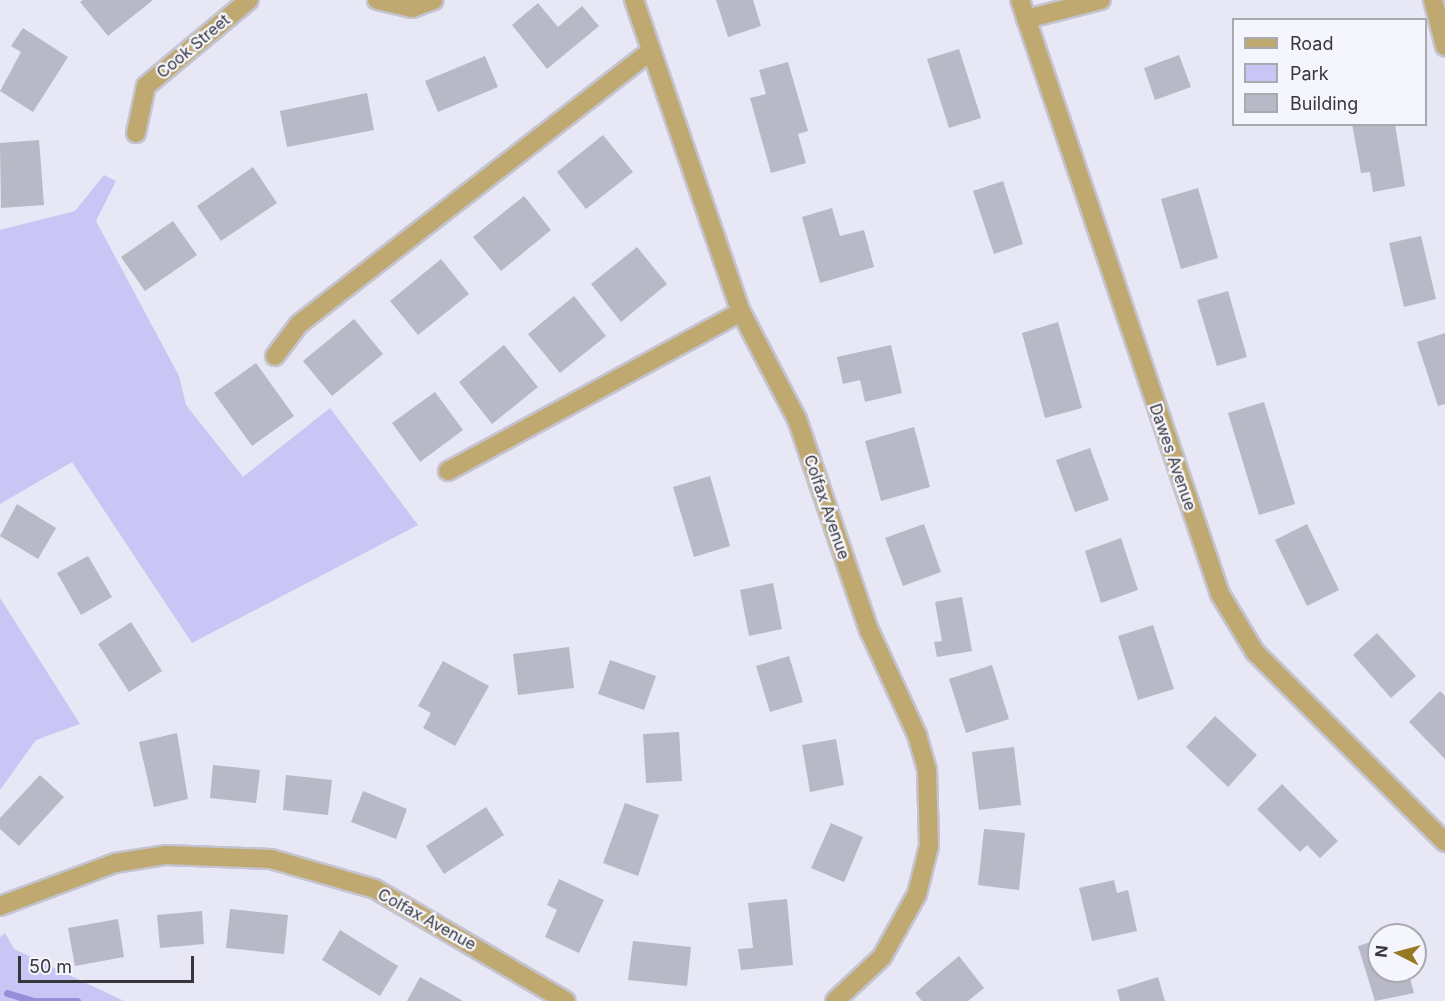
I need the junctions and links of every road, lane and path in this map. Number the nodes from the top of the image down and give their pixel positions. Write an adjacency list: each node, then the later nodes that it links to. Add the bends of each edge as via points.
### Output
1 (249, 0): 11 (street, Cook Street, via 146,86)
2 (377, 0): 3 (street, via 412,8)
3 (434, 0)
4 (634, 0): 10 (street, Colfax Avenue)
5 (1020, 0): 8 (street, Dawes Avenue)
6 (1101, 0): 8 (street)
7 (1433, 0): 9 (street)
8 (1026, 19): 15 (street, Dawes Avenue, via 1220,594 1255,652)
9 (1445, 45)
10 (649, 53): 12 (street, Colfax Avenue); 13 (street, via 299,324)
11 (136, 133)
12 (741, 312): 14 (street); 18 (street, Colfax Avenue, via 797,419 869,630 917,735 927,769 929,846 917,894 882,957)
13 (275, 356)
14 (448, 471)
15 (1445, 842)
16 (0, 906): 17 (street, Colfax Avenue, via 115,863 166,855 272,859 375,889)
17 (566, 1001)
18 (835, 1001)

